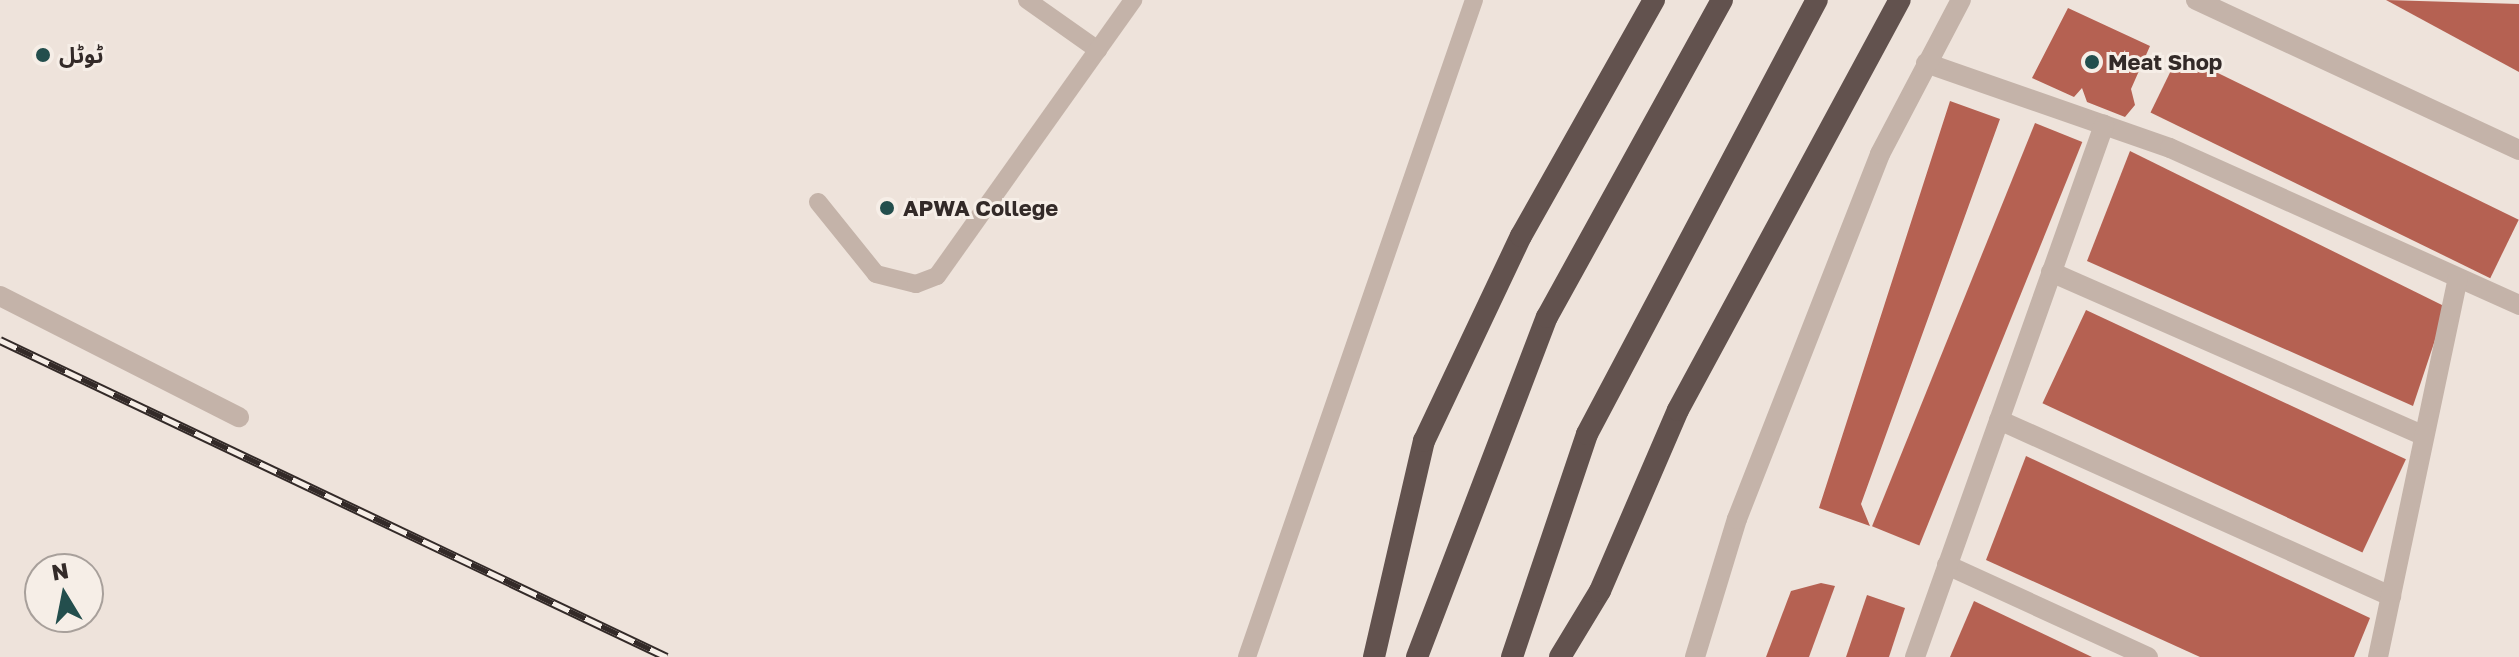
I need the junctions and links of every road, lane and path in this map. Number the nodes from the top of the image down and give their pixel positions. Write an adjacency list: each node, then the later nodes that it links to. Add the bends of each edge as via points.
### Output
1 (1027, 0): 10 (lane)
2 (1133, 0): 10 (lane)
3 (1474, 0): 24 (lane)
4 (1654, 0): 25 (highway, via 1521,236 1424,441)
5 (1722, 0): 26 (highway, via 1547,317)
6 (1817, 0): 27 (highway, via 1587,434)
7 (1900, 0): 28 (highway, via 1678,410 1600,591)
8 (1961, 0): 11 (street)
9 (2196, 0): 13 (street)
10 (1098, 50): 14 (lane, via 937,276 916,284 876,274)
11 (1926, 63): 12 (street); 29 (street, via 1880,154 1743,504)
12 (2104, 125): 15 (street); 16 (street)
13 (2519, 150)
14 (818, 202)
15 (2051, 272): 20 (street); 21 (street)
16 (2458, 278): 18 (street); 21 (street)
17 (0, 296): 19 (street)
18 (2519, 305)
19 (239, 417)
20 (1999, 420): 22 (street); 23 (street)
21 (2424, 436): 23 (street)
22 (1947, 565): 30 (street); 31 (street)
23 (2391, 596): 32 (street)
24 (1247, 657)
25 (1374, 657)
26 (1417, 657)
27 (1512, 657)
28 (1560, 657)
29 (1695, 657)
30 (1915, 657)
31 (2148, 657)
32 (2378, 657)

